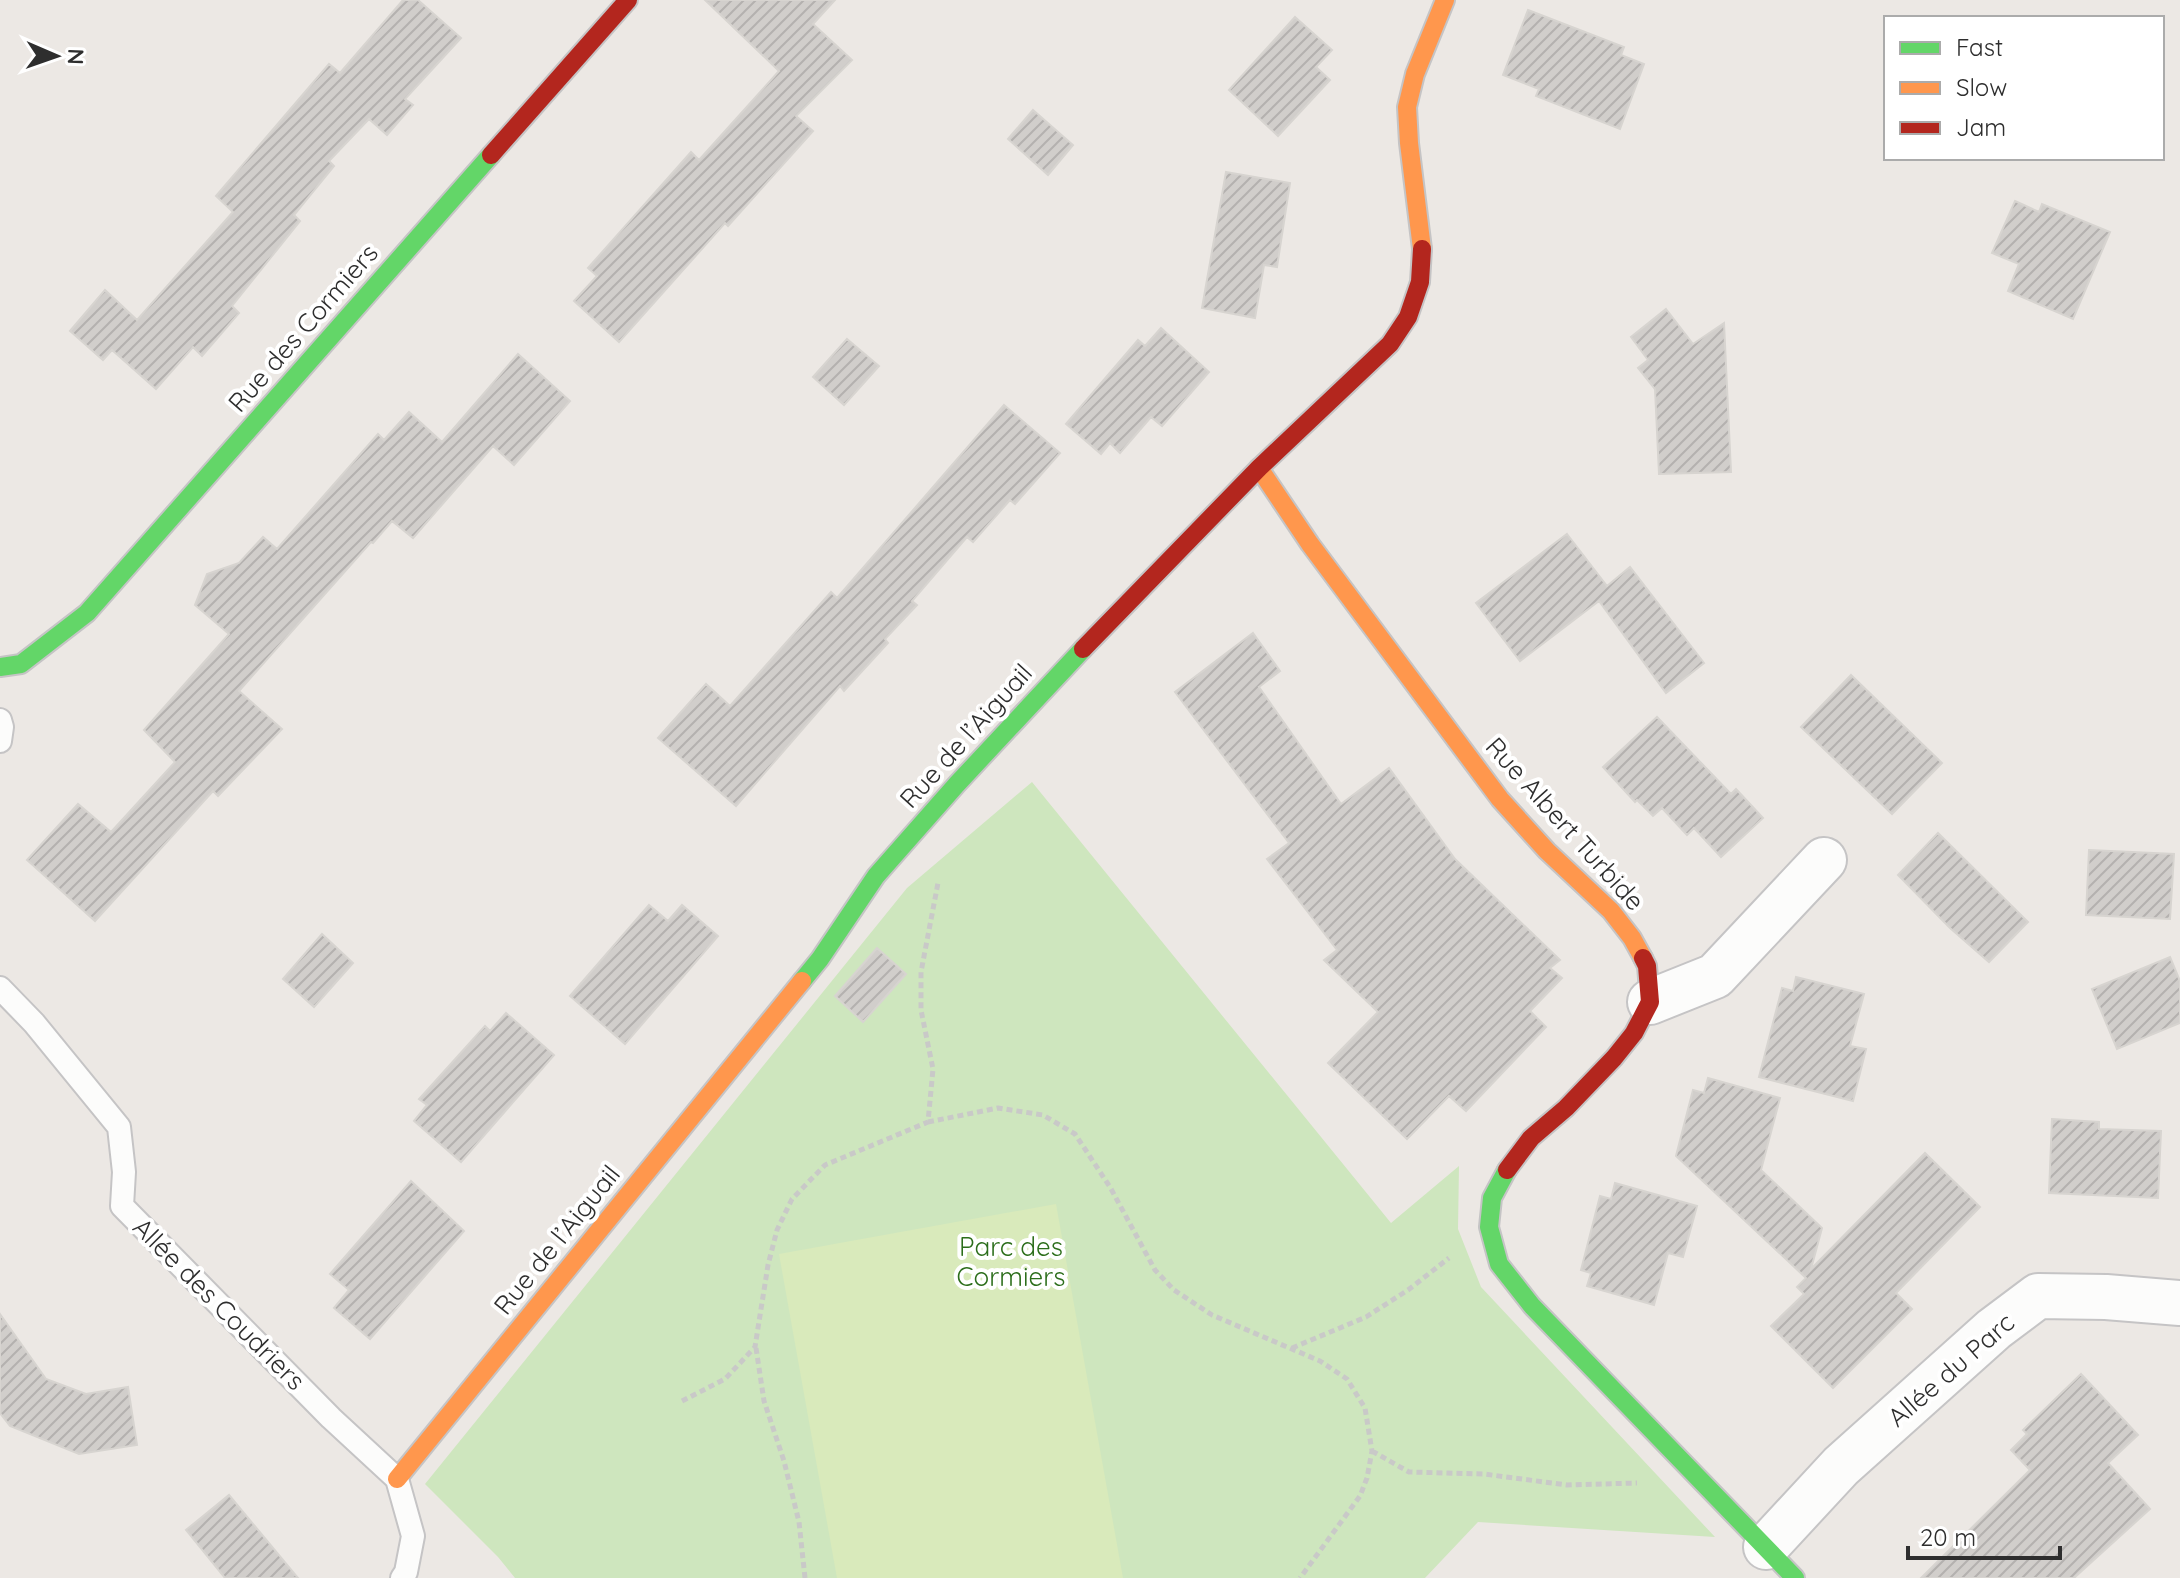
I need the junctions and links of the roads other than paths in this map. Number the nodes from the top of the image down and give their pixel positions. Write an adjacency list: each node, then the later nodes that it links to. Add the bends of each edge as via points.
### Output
1 (628, 0): 4 (street, Rue des Cormiers, via 87,613 21,664)
2 (1445, 0): 3 (street, Rue de l’Aiguail, via 1407,107 1423,241 1420,282 1408,317 1390,344)
3 (1259, 468): 9 (street, Rue Albert Turbide, via 1500,799 1632,938 1647,966); 11 (street, Rue de l’Aiguail, via 1061,671 876,876 820,959)
4 (0, 667)
5 (0, 720): 6 (lane)
6 (0, 741)
7 (1824, 860): 9 (street, via 1715,976)
8 (0, 988): 11 (lane, Allée des Coudriers, via 119,1127 122,1206)
9 (1650, 1002): 12 (street, Allée du Parc, via 1614,1058 1508,1167 1492,1198 1489,1227 1499,1264 1532,1306)
10 (2180, 1303): 12 (street, Allée du Parc, via 2038,1296 1841,1466)
11 (397, 1479): 13 (lane, via 413,1536)
12 (1781, 1563)
13 (402, 1578)

